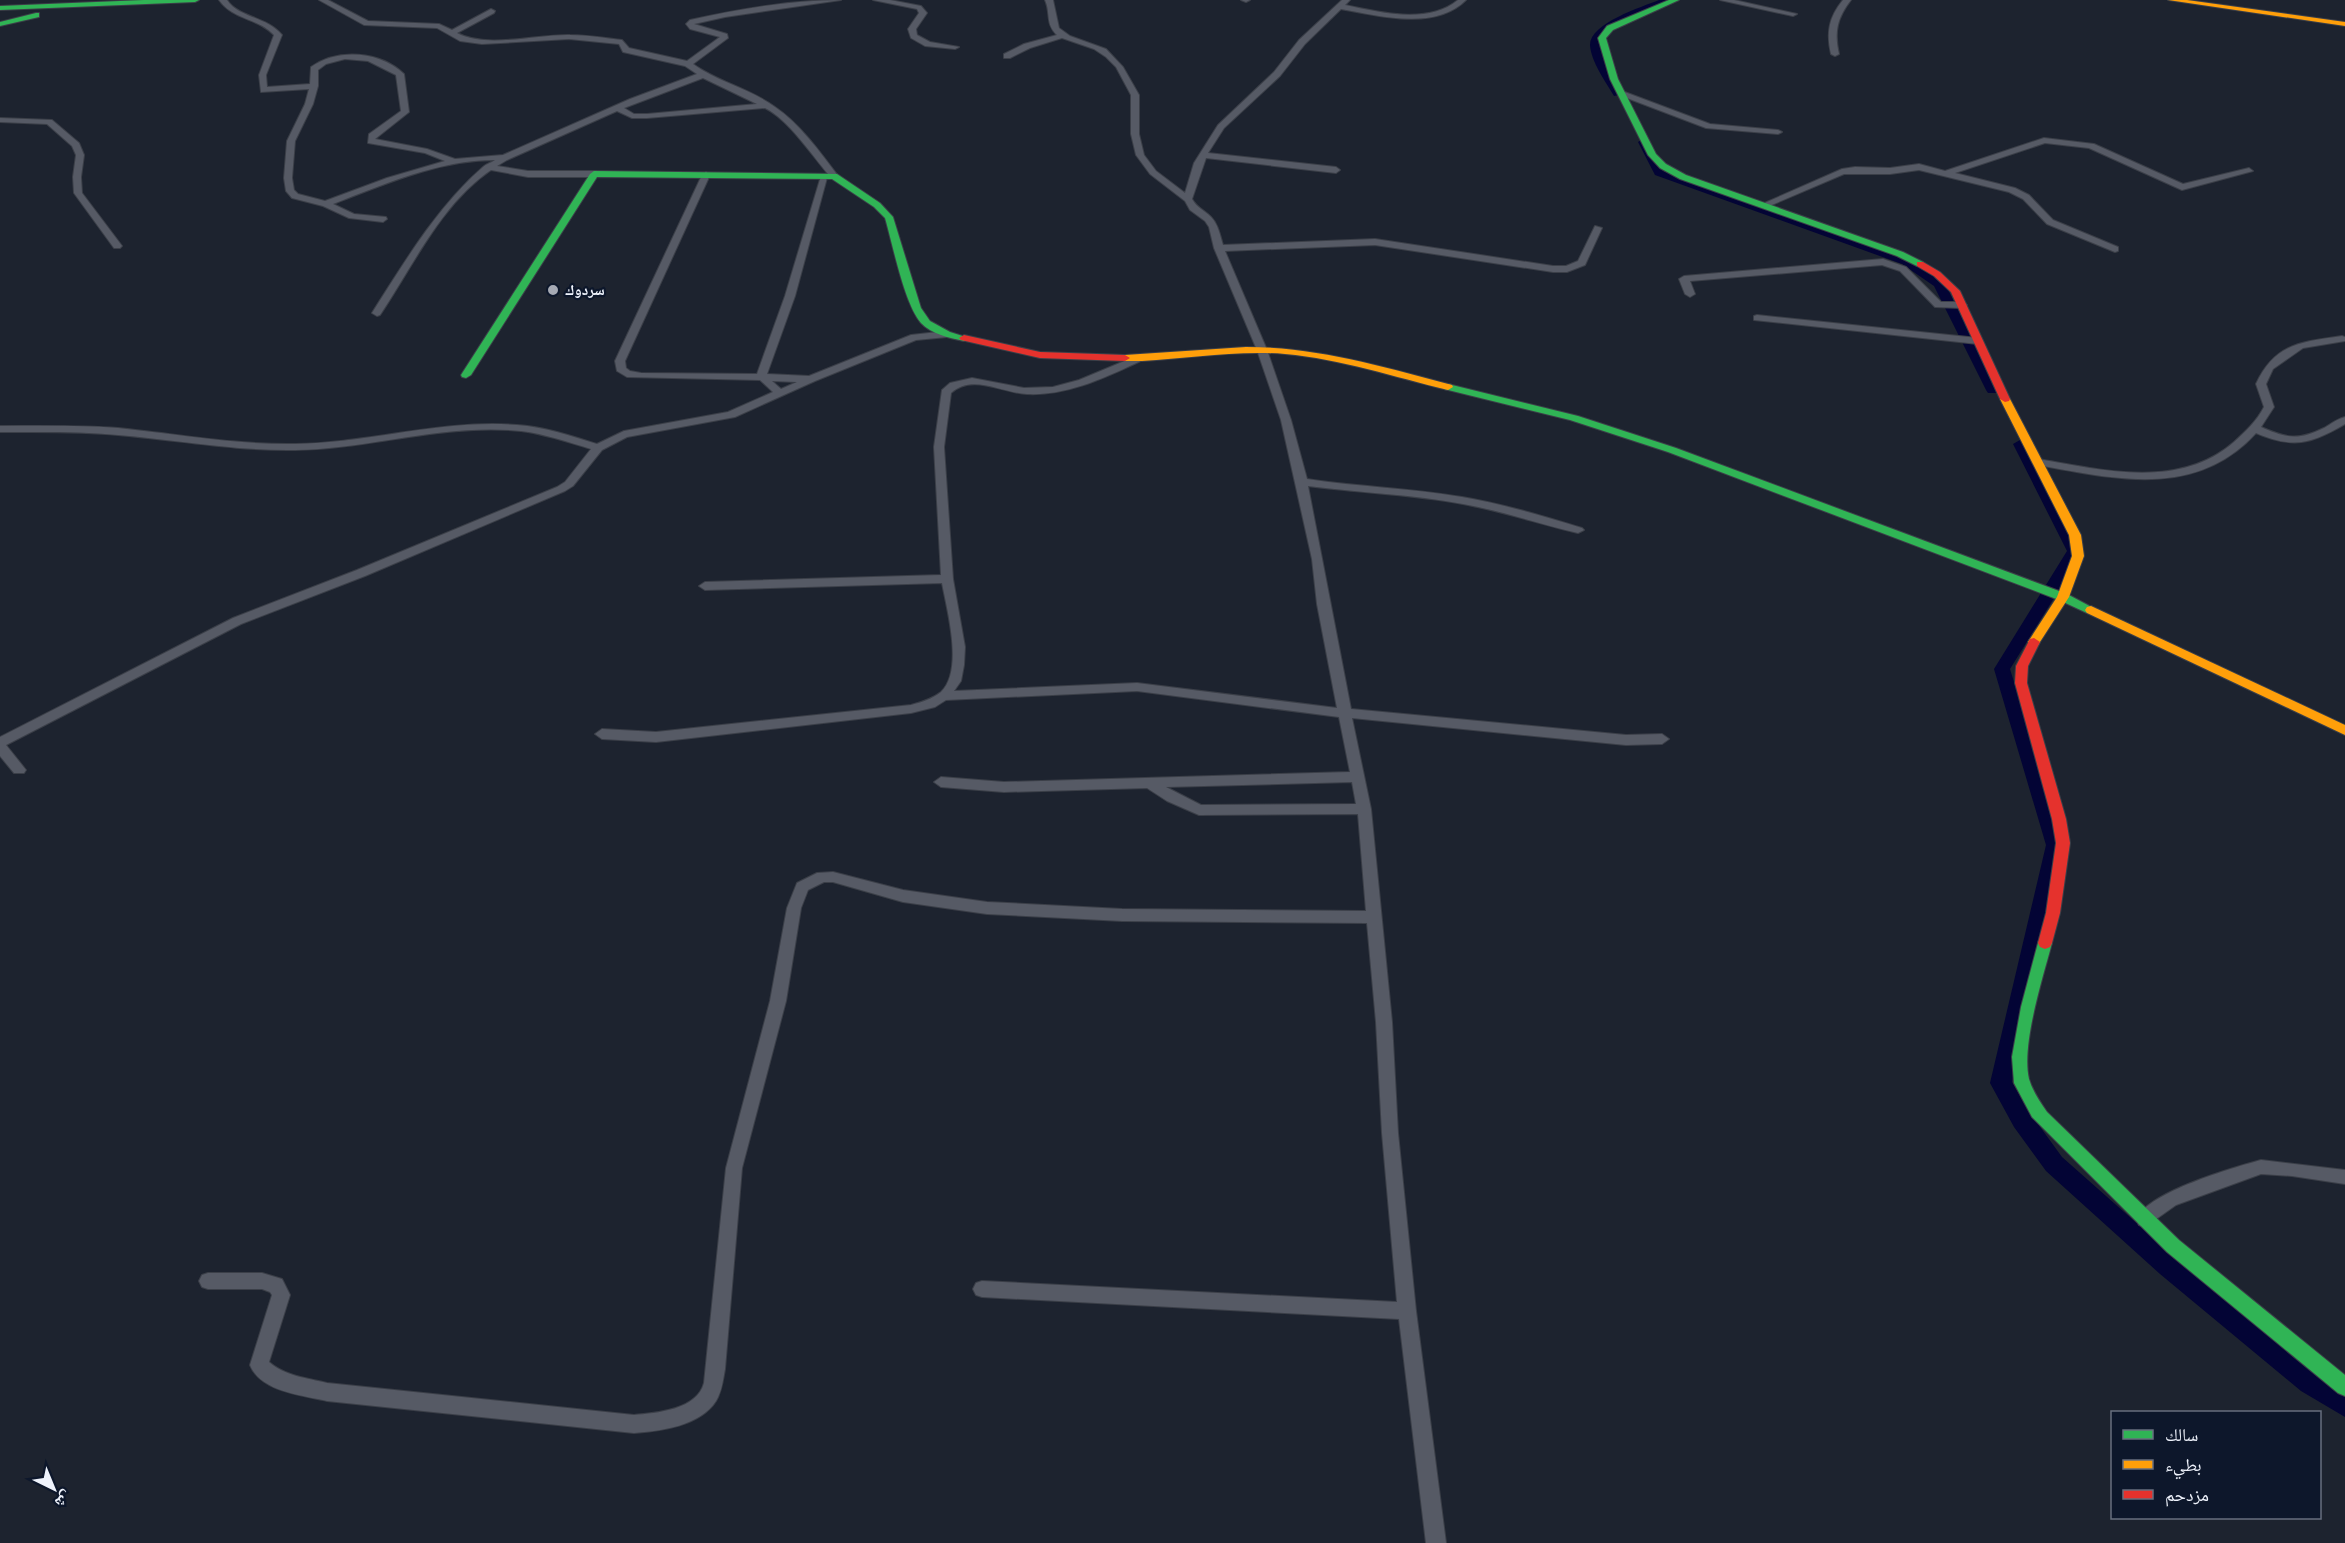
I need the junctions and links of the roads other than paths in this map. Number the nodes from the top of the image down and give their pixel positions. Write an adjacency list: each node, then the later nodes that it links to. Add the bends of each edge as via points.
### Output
1 (195, 0): 13 (street)
2 (223, 0): 26 (street, via 237,13 268,23 278,35 277,46 264,67 264,90)
3 (323, 0): 19 (street, via 367,23 439,26)
4 (837, 0): 24 (street, via 690,23 725,37)
5 (877, 0): 21 (street, via 919,7 923,12 912,29 914,36 928,44)
6 (1049, 0): 20 (street, via 1052,25)
7 (1461, 0): 12 (street, via 1449,11 1420,16)
8 (1675, 0): 27 (street, via 1604,33 1604,51)
9 (1724, 0): 16 (street)
10 (1847, 0): 22 (street, via 1831,25)
11 (2172, 0): 18 (street)
12 (1343, 3): 32 (street, via 1221,127)
13 (71, 6): 14 (street); 17 (street)
14 (0, 8)
15 (491, 11): 19 (street)
16 (1792, 14)
17 (0, 24)
18 (2345, 24)
19 (452, 33): 24 (street, via 482,42 569,37 608,40 622,42 632,52)
20 (1064, 35): 23 (street); 42 (street, via 1112,58 1135,92 1134,134 1140,156)
21 (955, 47)
22 (1835, 54)
23 (1007, 56)
24 (688, 64): 25 (street)
25 (703, 75): 28 (street); 29 (street)
26 (314, 86): 34 (street, via 316,66 336,58 364,57 393,68 400,74 405,112 372,136 371,141 426,151); 43 (street, via 291,141 288,178 295,196)
27 (1622, 93): 31 (street, via 1709,126); 44 (street, via 1652,155 1662,166)
28 (767, 105): 29 (street, via 647,116 632,116); 41 (street, via 793,127)
29 (617, 108): 33 (street)
30 (0, 120): 47 (street, via 49,122 76,145 80,155 78,193)
31 (1778, 132)
32 (1203, 155): 36 (street); 42 (street)
33 (504, 158): 34 (street, via 490,156); 35 (street)
34 (456, 162): 43 (street, via 394,178)
35 (487, 167): 39 (street, via 528,174); 52 (street, via 453,199)
36 (1336, 170)
37 (2249, 171): 38 (street, via 2182,187 2091,146 2044,140)
38 (1947, 173): 44 (street, via 1912,167 1842,172); 49 (street, via 2012,190 2026,197 2050,222)
39 (594, 174): 40 (street); 59 (street)
40 (706, 175): 41 (street); 60 (street, via 620,361 621,369 641,376)
41 (830, 176): 54 (street, via 880,206 889,217 916,308 926,323); 60 (street)
42 (1188, 199): 48 (street, via 1208,219)
43 (326, 204): 45 (street, via 352,216)
44 (1764, 205): 51 (street, via 1918,262 1948,282)
45 (383, 219)
46 (1598, 228): 48 (street, via 1582,262 1567,269 1374,242)
47 (117, 246)
48 (1219, 248): 57 (street)
49 (2115, 249)
50 (1690, 294): 51 (street, via 1684,279 1882,262 1903,269 1938,305)
51 (1962, 305): 56 (street)
52 (377, 313)
53 (1757, 318): 56 (street)
54 (947, 334): 58 (street, via 1040,355); 61 (street, via 914,337)
55 (2342, 339): 64 (street, via 2300,345 2268,367 2261,384 2269,406)
56 (1978, 341): 67 (street)
57 (1262, 350): 58 (street); 68 (street); 72 (street, via 1349,362 1596,425)
58 (1139, 358): 70 (street, via 1042,392 968,380 951,386 946,392 939,447)
59 (466, 375)
60 (761, 376): 61 (street); 62 (street)
61 (811, 379): 62 (street)
62 (780, 393): 66 (street, via 731,415 624,434)
63 (2345, 420): 64 (street, via 2304,442 2290,442)
64 (2254, 428): 67 (street, via 2220,459 2170,476 2142,478)
65 (0, 429): 66 (street, via 79,429 296,447 423,432 516,428 537,430)
66 (598, 448): 78 (street, via 561,489 237,621)
67 (2038, 462): 72 (street, via 2078,548)
68 (1302, 482): 69 (street, via 1462,500); 74 (street)
69 (1578, 530)
70 (947, 579): 71 (street); 73 (street, via 960,646 955,683)
71 (705, 586)
72 (2063, 597): 75 (street); 86 (street, via 2022,666 2021,683 2055,800 2063,843 2053,913 2022,1046 2020,1073 2029,1099 2041,1117)
73 (945, 696): 74 (street, via 1137,687); 76 (street, via 911,709 656,737)
74 (1344, 713): 77 (street, via 1626,740); 80 (street)
75 (2345, 730)
76 (602, 734)
77 (1662, 739)
78 (0, 745): 79 (street)
79 (19, 770)
80 (1356, 777): 82 (street); 83 (street)
81 (941, 782): 82 (street, via 1004,786)
82 (1151, 784): 83 (street, via 1199,810)
83 (1364, 809): 84 (street)
84 (1373, 917): 87 (street, via 1122,915 987,908 903,896 833,877 822,877 802,887 794,908 778,1001 734,1168 716,1369 709,1396 669,1421 634,1425 327,1392 280,1379 265,1373 259,1365 281,1295 276,1285 262,1281); 89 (street)
85 (2345, 1176): 86 (street, via 2261,1167 2170,1200)
86 (2145, 1219): 90 (street)
87 (208, 1281)
88 (982, 1288): 89 (street)
89 (1407, 1311): 91 (street)
90 (2345, 1387)
91 (1436, 1543)

